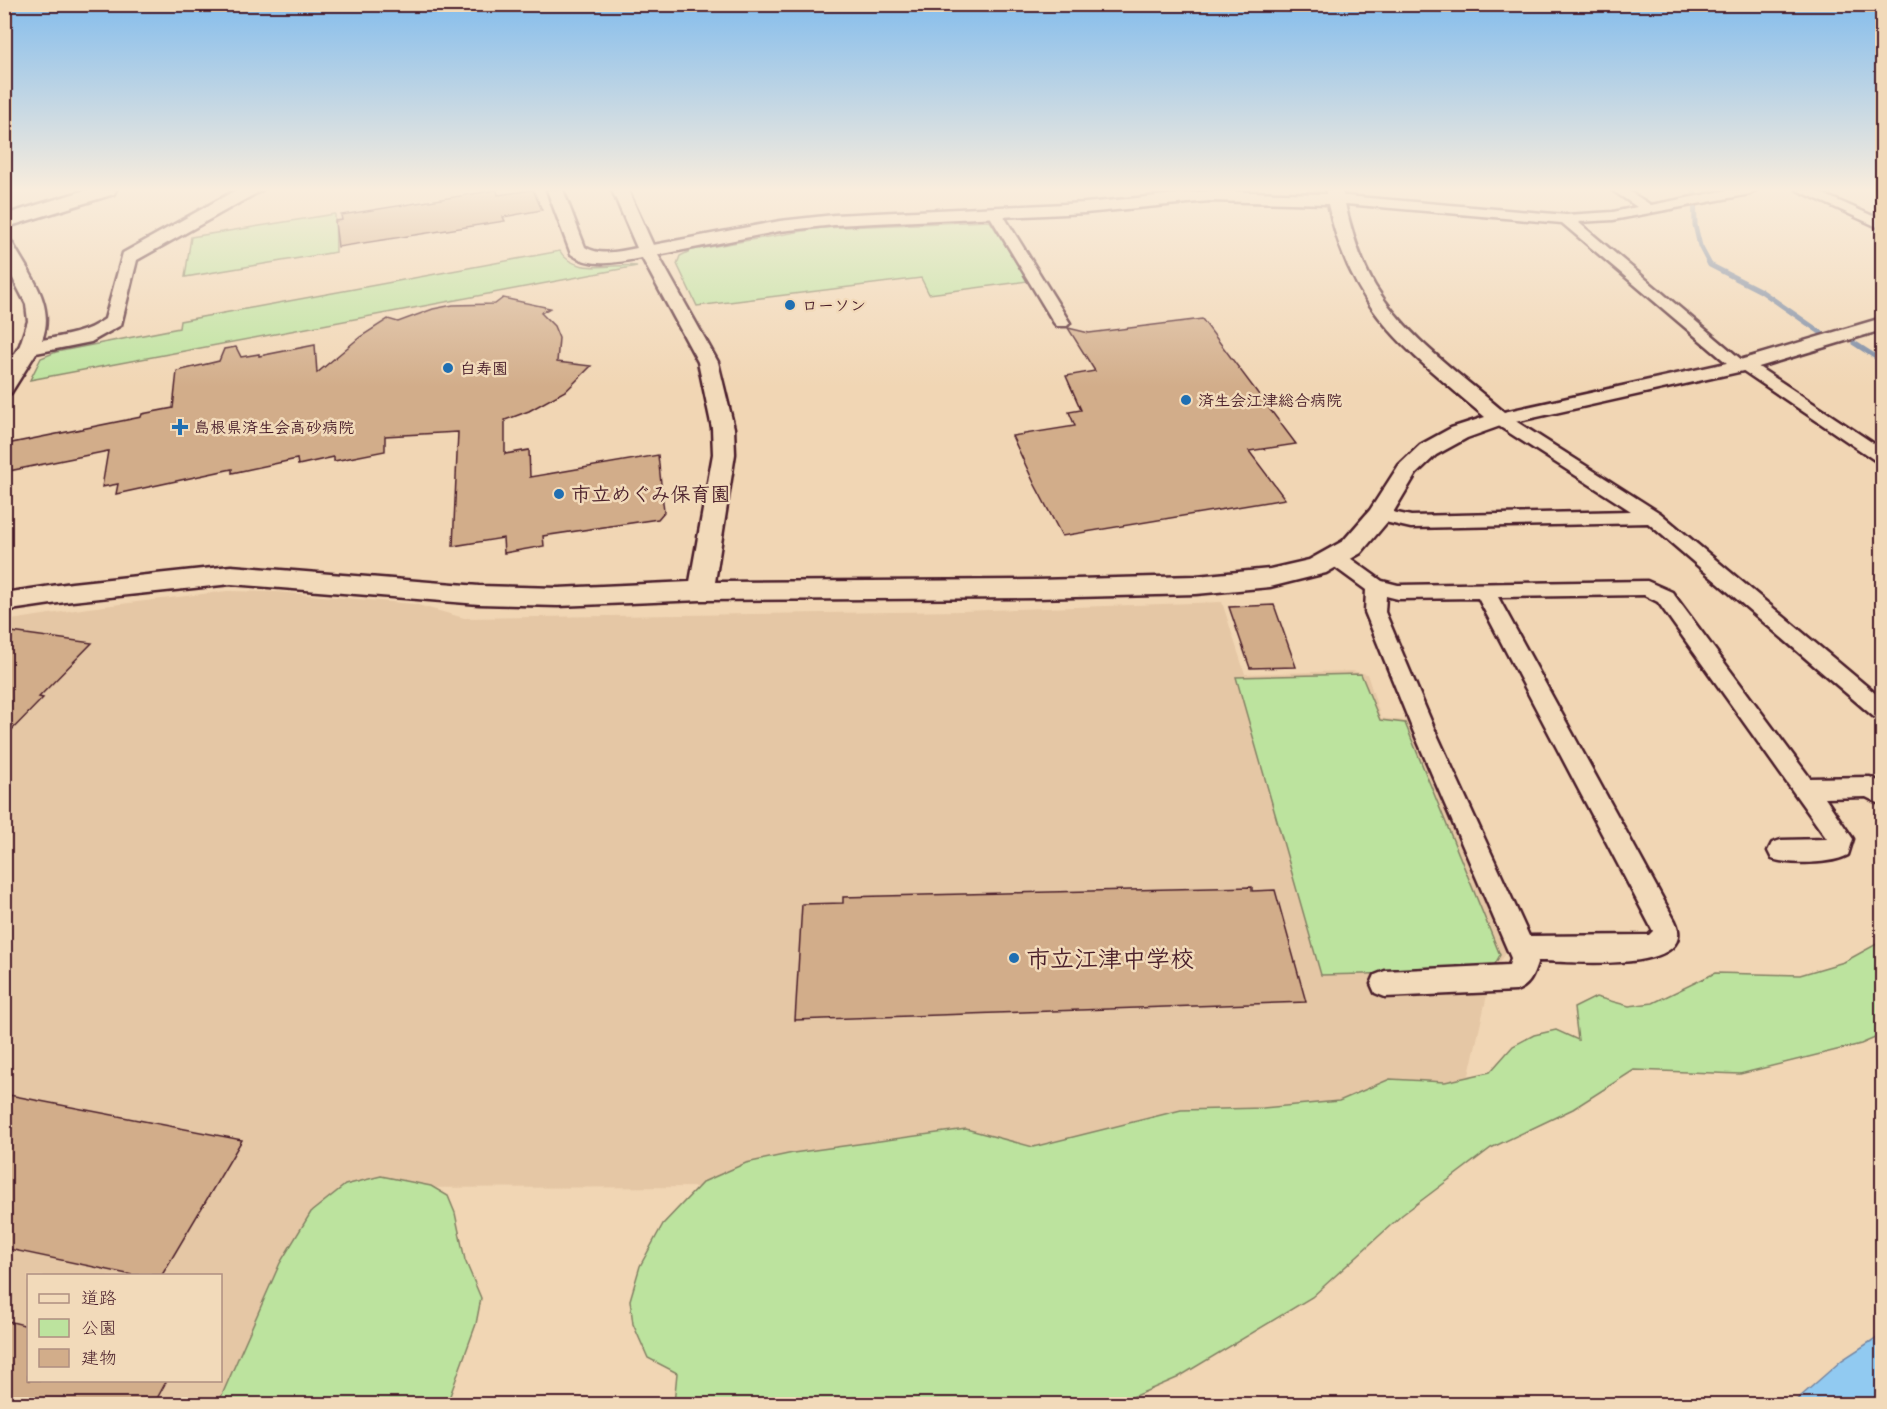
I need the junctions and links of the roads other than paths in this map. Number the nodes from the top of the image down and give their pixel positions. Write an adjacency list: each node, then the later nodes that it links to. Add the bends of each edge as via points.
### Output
1 (10, 256): 11 (street, via 31,294 38,320)
2 (131, 256): 11 (street, via 114,321 106,328 75,339)
3 (590, 256): 4 (street)
4 (625, 256)
5 (650, 256): 21 (street, via 708,362 723,428 724,454)
6 (1021, 256): 9 (street)
7 (1353, 256): 14 (street, via 1377,304 1403,334)
8 (1610, 256): 12 (street)
9 (1062, 323)
10 (1882, 324): 12 (street)
11 (28, 348): 13 (street)
12 (1743, 366): 14 (street); 15 (street)
13 (4, 389)
14 (1500, 419): 16 (street, via 1459,433 1428,450 1407,470); 17 (street)
15 (1882, 457)
16 (1379, 515): 17 (street, via 1411,522); 18 (street, via 1352,547)
17 (1653, 518): 23 (street)
18 (1336, 558): 19 (street); 21 (street, via 1293,574 1196,585)
19 (1376, 587): 20 (street, via 1398,592); 27 (street, via 1380,623)
20 (1484, 590): 24 (street, via 1647,588 1665,597); 27 (street, via 1666,930 1660,943 1643,949)
21 (701, 591): 22 (street, via 491,596 231,575)
22 (4, 602)
23 (1882, 711)
24 (1805, 788): 25 (street, via 1870,787); 26 (street, via 1838,832 1840,844 1834,850)
25 (1882, 795)
26 (1781, 851)
27 (1521, 948): 28 (street, via 1525,958 1516,978)
28 (1385, 984)

